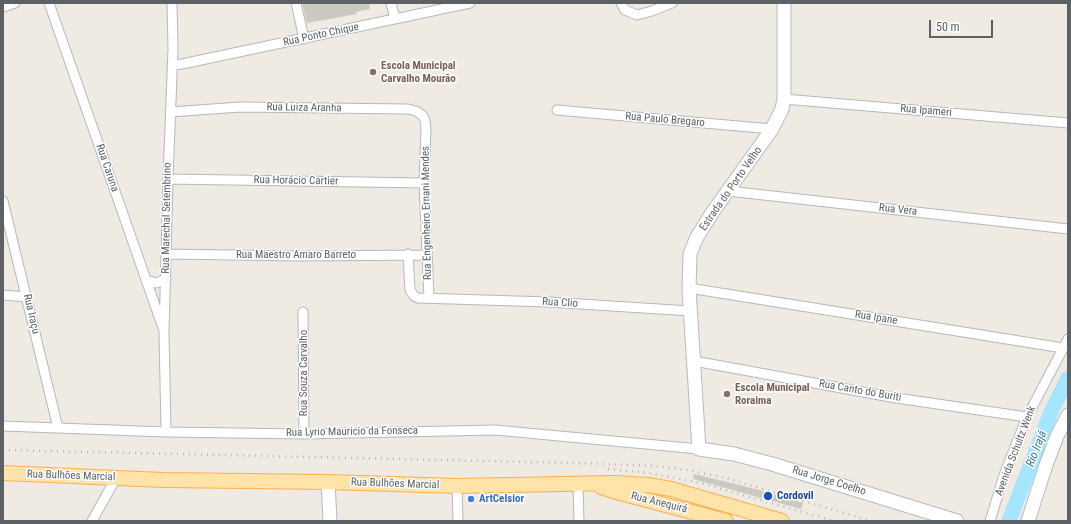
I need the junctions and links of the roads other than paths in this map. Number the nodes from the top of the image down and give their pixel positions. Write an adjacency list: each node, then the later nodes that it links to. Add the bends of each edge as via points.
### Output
1 (16, 3): 10 (street)
2 (49, 3): 29 (street, Rua Caruna)
3 (172, 3): 13 (street, Rua Marechal Setembrino)
4 (296, 3): 12 (street)
5 (391, 3): 11 (street)
6 (470, 3): 11 (street, Rua Ponto Chique)
7 (621, 3): 8 (street, via 625,10 637,15)
8 (672, 3)
9 (781, 4): 14 (street, Estrada do Porto Velho)
10 (3, 7)
11 (395, 19): 12 (street, Rua Ponto Chique)
12 (304, 39): 13 (street, Rua Ponto Chique)
13 (172, 65): 16 (street, Rua Marechal Setembrino)
14 (784, 99): 17 (street, Rua Ipameri); 19 (street, Estrada do Porto Velho)
15 (557, 110): 19 (street, Rua Paulo Bregaro)
16 (170, 112): 18 (street, Rua Luiza Aranha, via 240,107 408,109 422,115); 20 (street, Rua Marechal Setembrino)
17 (1068, 123)
18 (426, 129): 21 (street, Rua Engenheiro Ernani Mendes)
19 (772, 130): 22 (street, Estrada do Porto Velho)
20 (168, 179): 21 (street, Rua Horácio Cartier); 25 (street, Rua Marechal Setembrino)
21 (424, 183): 27 (street, Rua Engenheiro Ernani Mendes)
22 (728, 191): 24 (street, Rua Vera); 30 (street, Estrada do Porto Velho, via 697,237 690,254)
23 (3, 201): 32 (street, Rua Iraçu)
24 (1068, 229)
25 (167, 254): 26 (street, Rua Maestro Amaro Barreto); 28 (street, Rua Marechal Setembrino)
26 (408, 254): 27 (street, Rua Maestro Amaro Barreto); 33 (street, Rua Clio, via 410,293 418,298)
27 (426, 255): 33 (street, Rua Engenheiro Ernani Mendes)
28 (166, 279): 29 (street, via 156,283); 36 (street, Rua Marechal Setembrino)
29 (146, 280): 36 (street, Rua Caruna)
30 (688, 288): 34 (street, Estrada do Porto Velho); 38 (street, Rua Ipane)
31 (3, 295): 32 (street)
32 (27, 297): 43 (street, Rua Iraçu)
33 (429, 298): 34 (street, Rua Clio)
34 (690, 311): 39 (street, Estrada do Porto Velho)
35 (303, 312): 45 (street, Rua Souza Carvalho)
36 (164, 334): 44 (street, Rua Marechal Setembrino)
37 (1068, 339): 38 (street, Avenida Schultz Wenk)
38 (1063, 348): 41 (street, Avenida Schultz Wenk)
39 (694, 361): 41 (street, Rua Canto do Buriti, via 896,398); 46 (street, Estrada do Porto Velho)
40 (1068, 417): 63 (street, via 1046,464)
41 (1027, 418): 62 (street, Avenida Schultz Wenk, via 1004,475)
42 (3, 426): 43 (street, Rua Lyrio Mauricio da Fonseca)
43 (58, 428): 44 (street, Rua Lyrio Mauricio da Fonseca)
44 (166, 432): 45 (street, Rua Lyrio Mauricio da Fonseca)
45 (304, 434): 46 (street, Rua Lyrio Mauricio da Fonseca, via 495,430)
46 (699, 449): 61 (street, Rua Jorge Coelho, via 734,454 772,464)
47 (3, 473): 48 (main road, Rua Bulhões Marcial)
48 (48, 476): 49 (main road, Rua Bulhões Marcial); 51 (main road)
49 (116, 478): 50 (main road, Rua Bulhões Marcial); 56 (street)
50 (328, 482): 54 (main road, Rua Bulhões Marcial); 57 (street)
51 (3, 483)
52 (578, 484): 53 (main road, Rua Bulhões Marcial); 54 (main road, Rua Bulhões Marcial); 59 (street)
53 (593, 484): 55 (main road, Rua Anequirá); 60 (main road, Rua Bulhões Marcial, via 648,485 670,489)
54 (457, 486): 58 (street)
55 (720, 520)
56 (92, 521)
57 (330, 521)
58 (458, 521)
59 (580, 521)
60 (782, 521)
61 (957, 521)
62 (990, 521)
63 (1028, 521)

